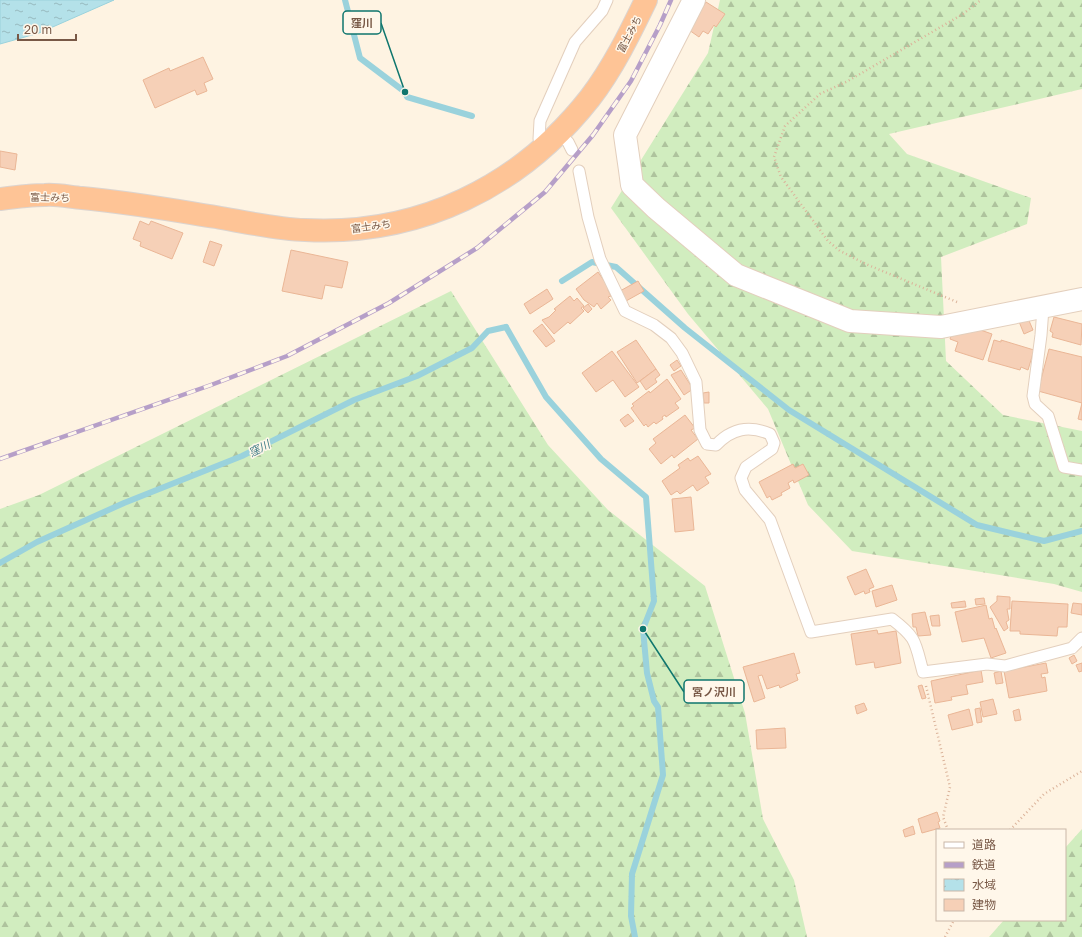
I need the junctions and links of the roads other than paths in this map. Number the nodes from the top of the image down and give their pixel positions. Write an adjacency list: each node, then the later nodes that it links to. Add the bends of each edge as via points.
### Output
1 (606, 0): 4 (lane, via 602,11 575,42 540,121 540,140)
2 (646, 0): 4 (highway, 富士みち, via 610,68 590,98)
3 (694, 0): 9 (street, via 625,135 632,185 656,208 736,275 850,321 941,327)
4 (551, 139): 5 (lane, via 568,142); 7 (highway, 富士みち, via 518,168 482,191 448,208 402,222 353,229 305,230 88,198 46,195)
5 (572, 150)
6 (579, 171): 11 (lane, via 600,259 625,311 654,325 671,338 682,354 696,382 700,430 707,444 716,445 725,435 741,429 770,434 774,443 772,450 746,467 741,478 745,490 770,520 811,632 892,619 909,632 916,645 922,672 987,664 1006,666 1072,648)
7 (0, 199)
8 (1082, 299): 9 (street)
9 (1043, 308): 10 (lane, via 1034,400 1048,416 1064,467)
10 (1082, 470)
11 (1082, 638)

